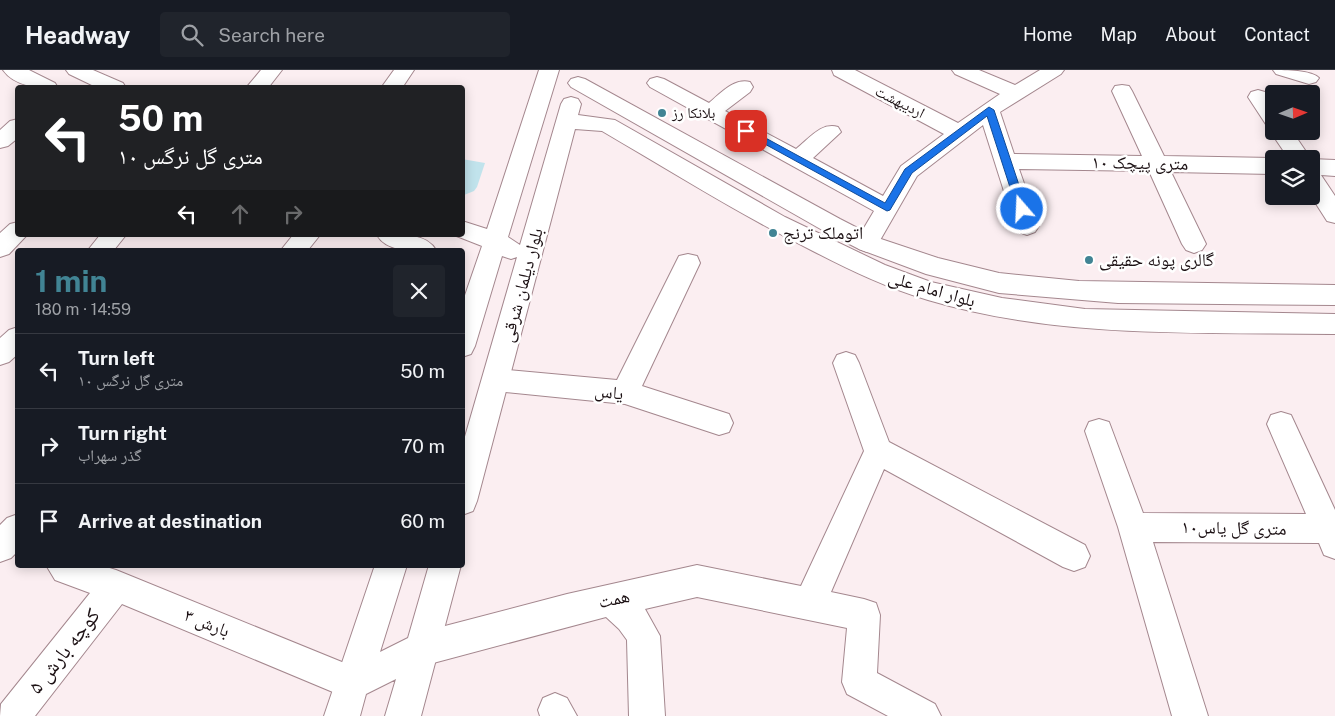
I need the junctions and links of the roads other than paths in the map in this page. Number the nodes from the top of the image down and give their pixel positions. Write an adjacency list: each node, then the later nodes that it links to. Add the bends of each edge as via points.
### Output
1 (12, 70): 13 (street)
2 (76, 70): 14 (street)
3 (272, 70): 15 (street)
4 (404, 70): 16 (street)
5 (549, 70): 44 (street, بلوار دیلمان شرقی)
6 (962, 70): 19 (street)
7 (1054, 70): 19 (street)
8 (1284, 70): 11 (street)
9 (841, 72): 28 (street, اردیبهشت)
10 (579, 77): 24 (street, بلوار امام علی); 25 (street, بلوار دیلمان شرقی)
11 (1309, 78)
12 (657, 83): 23 (street)
13 (42, 85)
14 (109, 85)
15 (259, 85)
16 (393, 85)
17 (743, 87): 23 (street)
18 (1122, 91): 32 (street)
19 (1016, 93): 22 (street)
20 (1258, 97): 21 (street)
21 (1265, 108)
22 (989, 110): 28 (street); 31 (street)
23 (710, 112): 30 (street)
24 (615, 117): 25 (street, بلوار امام علی); 45 (street, بلوار امام علی); 55 (street, بلوار امام علی, via 777,223 876,272 929,291 1002,308 1085,319)
25 (567, 121): 53 (street, بلوار دیلمان شرقی)
26 (15, 128): 29 (street)
27 (830, 132): 30 (street)
28 (959, 133): 37 (street, via 908,171)
29 (0, 141)
30 (798, 160): 37 (street)
31 (1005, 161): 32 (street, ۱۰ متری پیچک); 39 (street)
32 (1155, 163): 33 (street, ۱۰ متری پیچک); 46 (street)
33 (1265, 166)
34 (1320, 167): 35 (street)
35 (1335, 168)
36 (1320, 191): 38 (street)
37 (887, 208): 45 (street)
38 (1335, 215)
39 (1027, 226)
40 (465, 230): 44 (street)
41 (15, 233): 47 (street)
42 (112, 237): 48 (street)
43 (306, 237): 49 (street)
44 (495, 242): 52 (street, بلوار دیلمان شرقی); 53 (street, via 514,253)
45 (867, 243): 54 (street, بلوار امام علی, via 936,267 999,283 1026,286 1118,293)
46 (1194, 244)
47 (0, 248)
48 (102, 248)
49 (295, 248)
50 (688, 264): 59 (street)
51 (465, 269): 52 (street)
52 (485, 278): 56 (street, بلوار دیلمان شرقی)
53 (521, 287): 58 (street, بلوار دیلمان شرقی)
54 (1335, 295)
55 (1335, 324)
56 (465, 337)
57 (846, 363): 63 (street)
58 (496, 380): 59 (street, یاس); 64 (street, بلوار دیلمان شرقی)
59 (625, 392): 60 (street, یاس)
60 (719, 423)
61 (1281, 424): 66 (street)
62 (1100, 431): 65 (street)
63 (878, 451): 67 (street); 73 (street)
64 (465, 490)
65 (1133, 527): 66 (street, ۱۰متری گل یاس); 81 (street)
66 (1333, 534)
67 (1074, 556)
68 (66, 568): 71 (street, بارش ۳)
69 (390, 568): 75 (street)
70 (444, 568): 74 (street)
71 (116, 586): 75 (street, بارش ۳); 76 (street, کوچه بارش ۵)
72 (610, 600): 73 (street, همت, via 697,580); 74 (street, همت); 79 (street, via 632,617 643,636)
73 (809, 604): 80 (street, همت, via 864,615 860,682)
74 (422, 649): 75 (street, همت); 78 (street)
75 (352, 683): 77 (street)
76 (13, 716)
77 (342, 716)
78 (403, 716)
79 (647, 716)
80 (923, 716)
81 (1190, 716)

